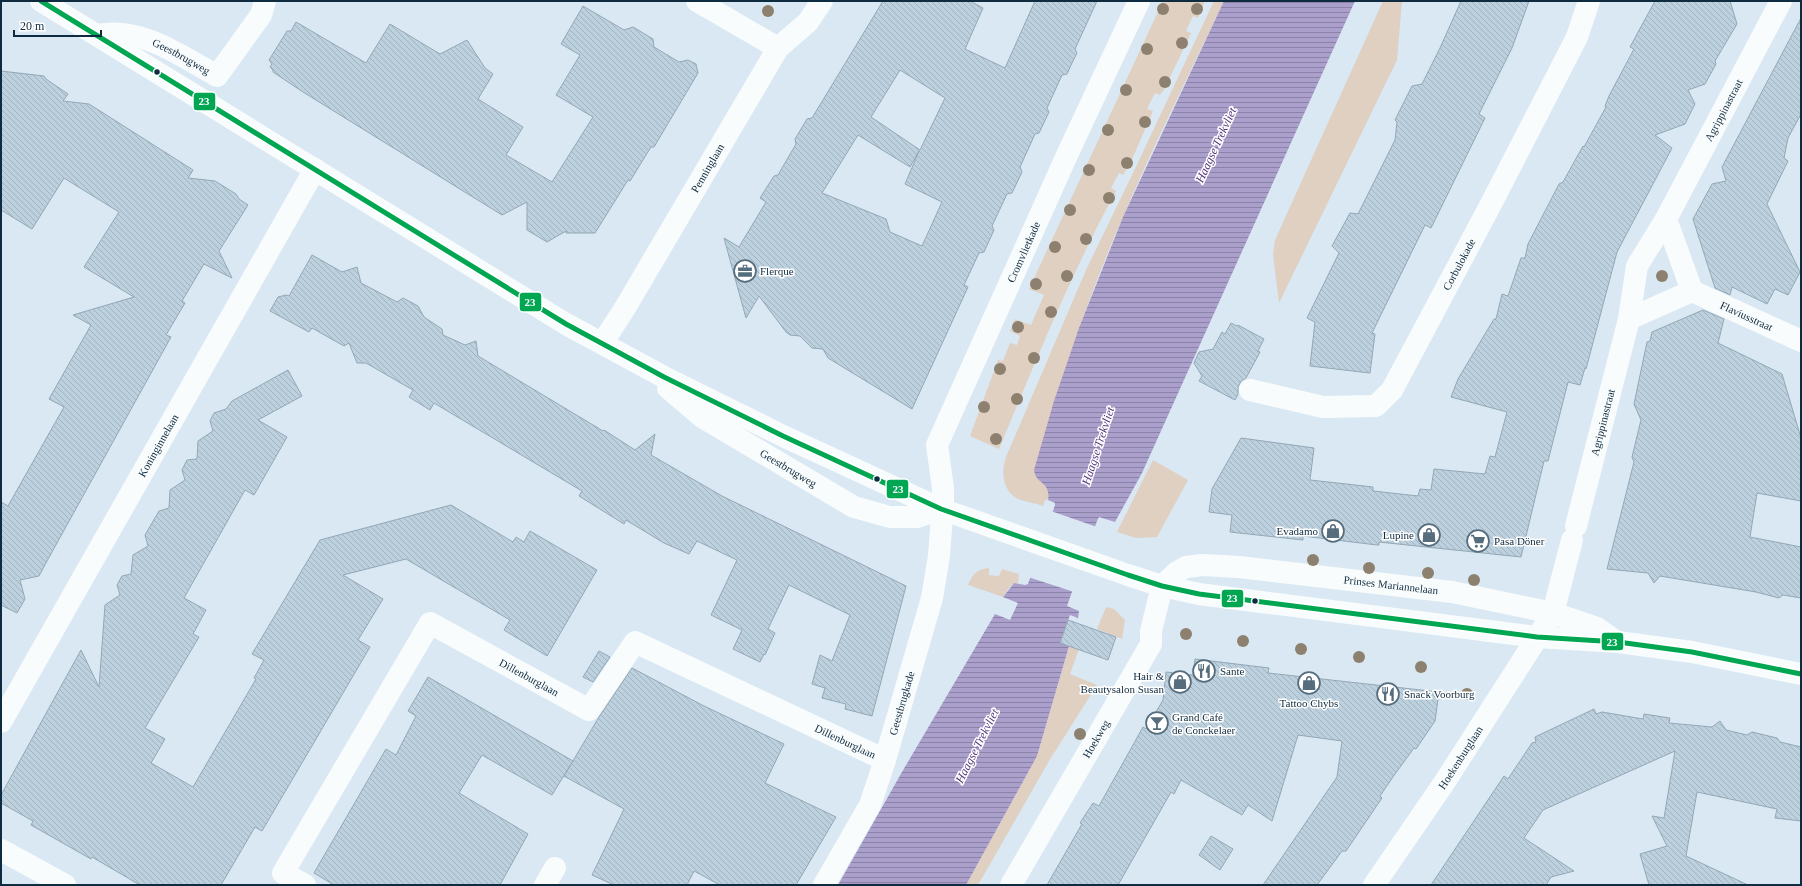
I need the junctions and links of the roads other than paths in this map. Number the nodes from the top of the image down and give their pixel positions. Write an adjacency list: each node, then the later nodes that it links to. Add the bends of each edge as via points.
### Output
1 (41, 1): 8 (street, Geestbrugweg)
2 (265, 1): 8 (street, Geestbrugweg, via 261,15 217,76 160,44 124,33)
3 (697, 1): 9 (street)
4 (822, 1): 9 (street, Penninglaan, via 808,22)
5 (1139, 1): 18 (street, Cromvlietkade, via 937,445 943,488)
6 (1589, 1): 17 (street, Corbulokade, via 1577,37 1392,390 1376,406 1323,408)
7 (1781, 1): 11 (street, Agrippinastraat)
8 (97, 35): 10 (street, Geestbrugweg)
9 (778, 48): 15 (street, Penninglaan)
10 (315, 169): 15 (street, Geestbrugweg, via 566,324); 24 (street, Koninginnelaan)
11 (1666, 219): 12 (street); 13 (street, Agrippinastraat, via 1637,266)
12 (1692, 290): 13 (street); 14 (street, Flaviusstraat)
13 (1629, 319): 21 (street, Agrippinastraat, via 1574,533)
14 (1801, 341)
15 (603, 342): 16 (street, Geestbrugweg)
16 (654, 372): 18 (street, Geestbrugweg, via 783,436); 18 (street, Geestbrugweg, via 665,386 702,417 854,507 890,517 917,517)
17 (1250, 390)
18 (941, 509): 19 (street, Geestbrugweg); 25 (street, Geestbrugkade, via 939,556 932,598)
19 (1103, 566): 20 (street, Prinses Mariannelaan)
20 (1162, 586): 21 (street, Prinses Mariannelaan, via 1206,595); 21 (street, Prinses Mariannelaan, via 1177,572 1186,568 1202,565 1239,567 1452,592); 30 (street, Hoekweg, via 1151,631 1151,644)
21 (1544, 626): 22 (street, Prinses Mariannelaan); 22 (street, Prinses Mariannelaan, via 1597,628); 31 (street, Hoekenburglaan, via 1457,764)
22 (1618, 642): 23 (street, Prinses Mariannelaan, via 1692,652)
23 (1801, 674)
24 (1, 722)
25 (885, 760): 28 (street, Dillenburglaan, via 635,642 589,710 430,623 283,872); 29 (street, Geestbrugkade, via 870,805)
26 (1, 850): 27 (street)
27 (65, 885)
28 (305, 885)
29 (824, 885)
30 (1011, 885)
31 (1374, 885)

